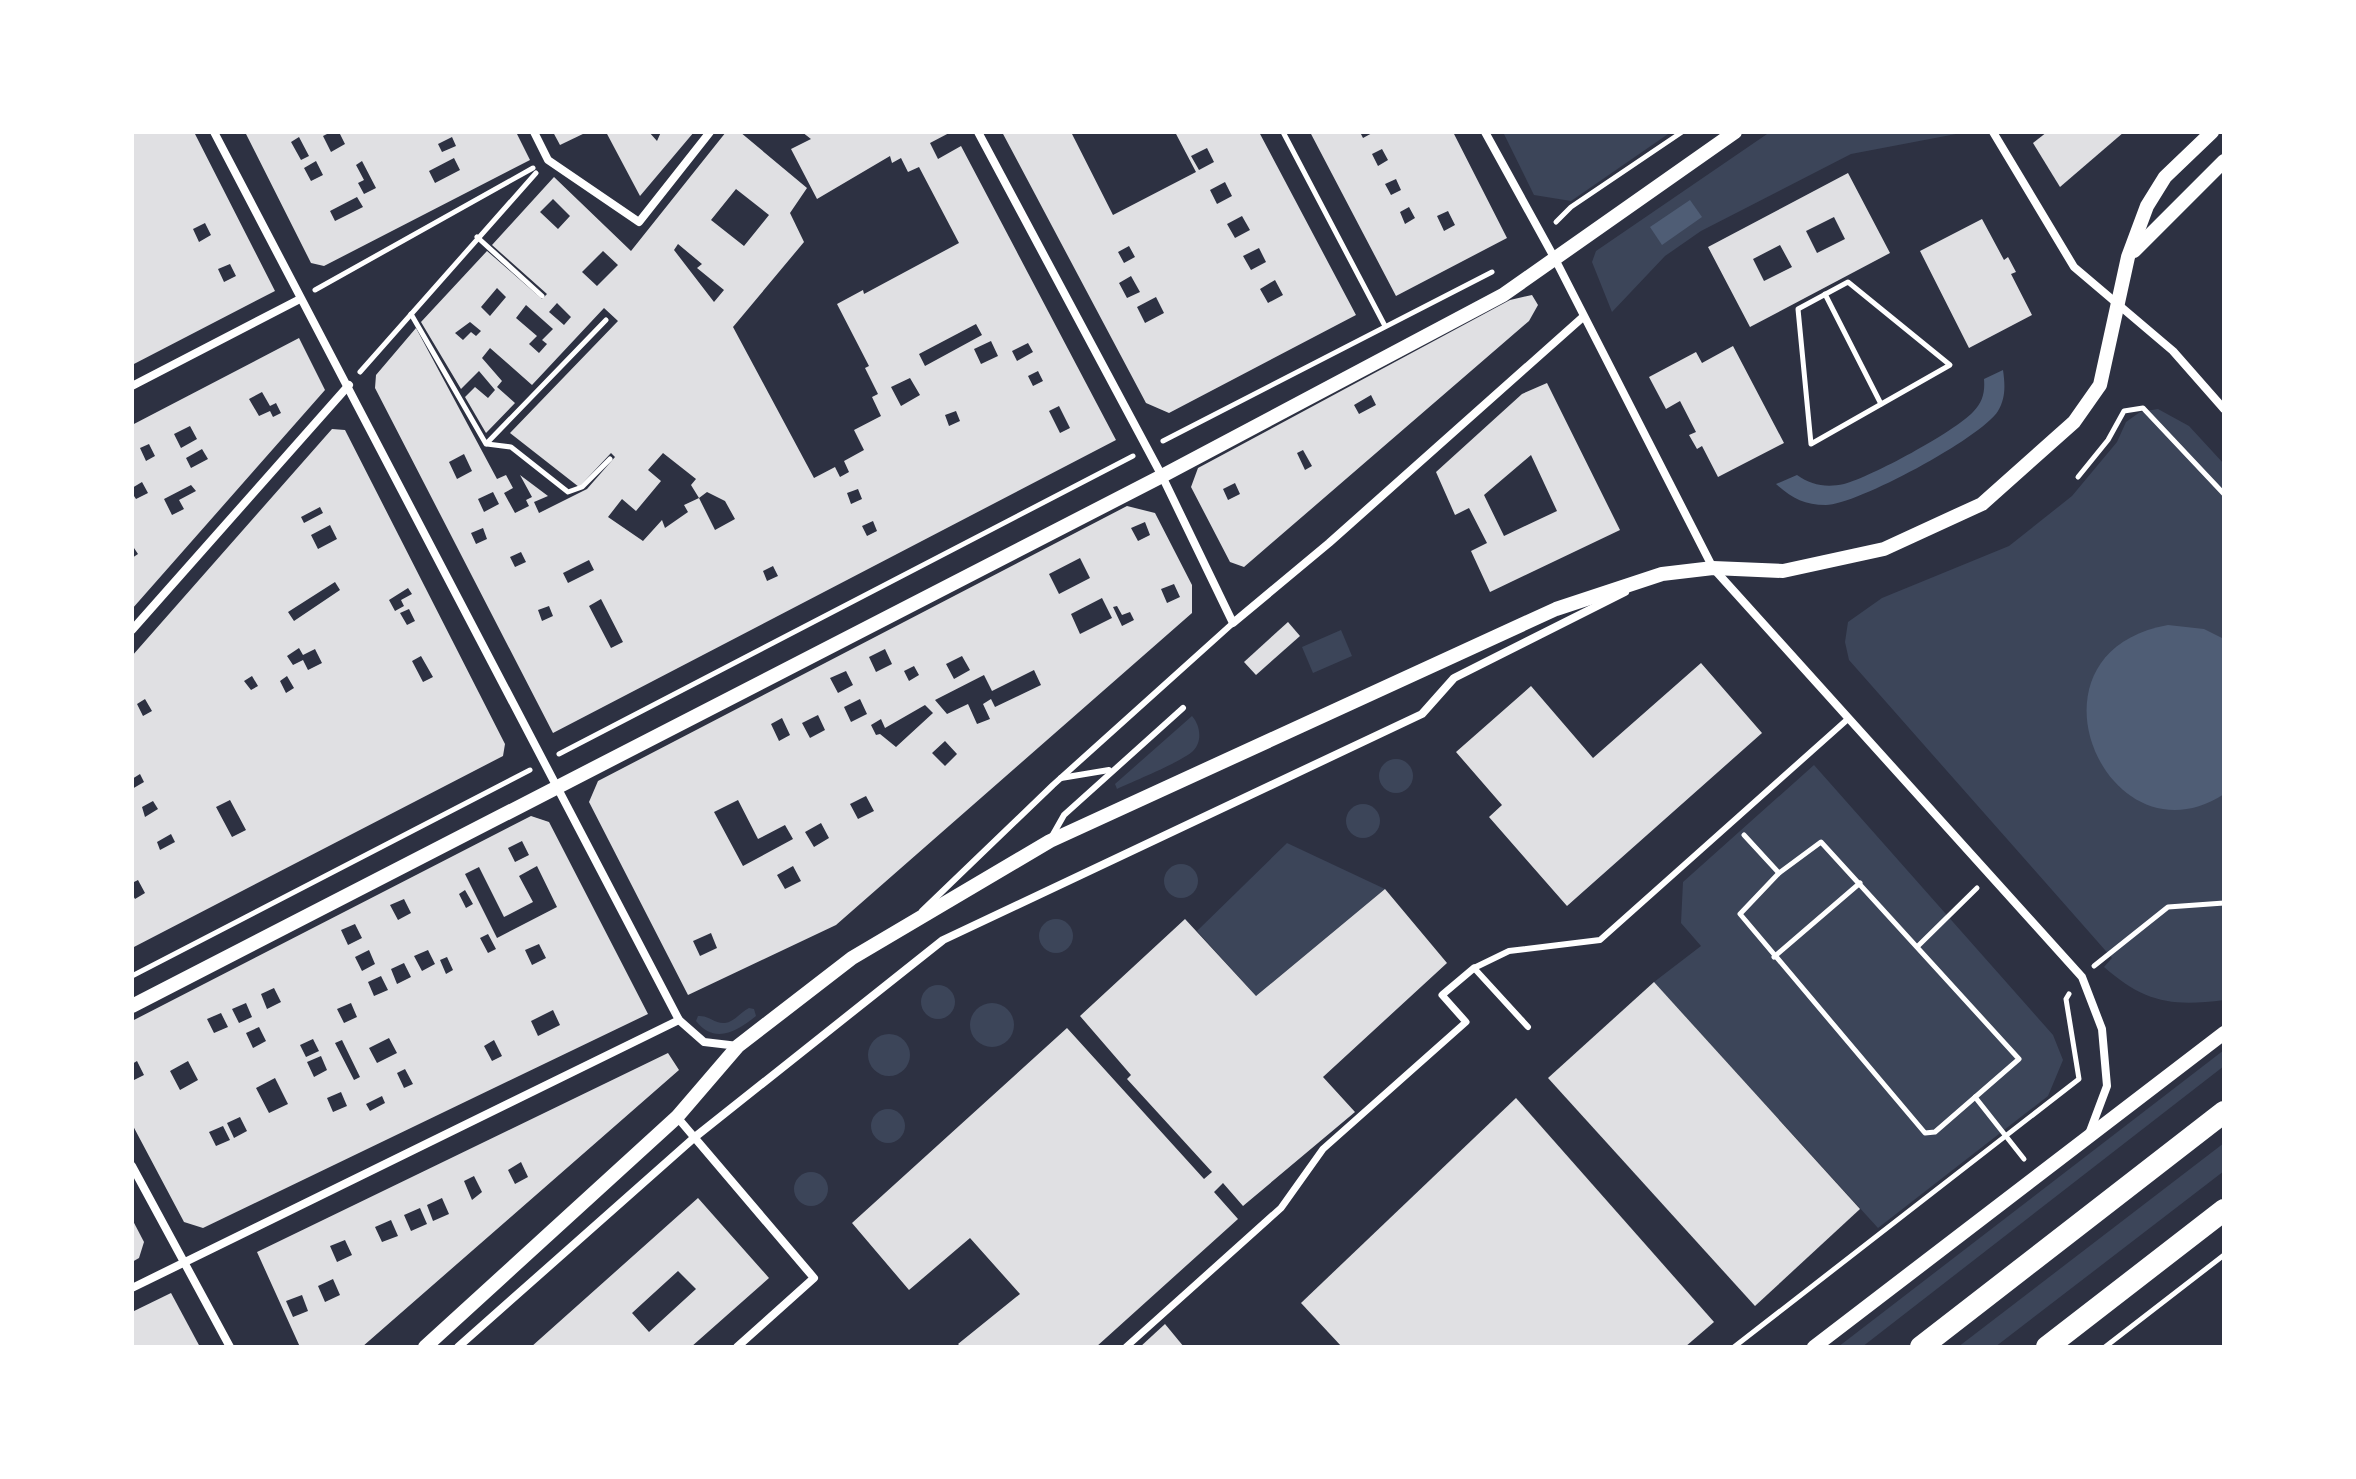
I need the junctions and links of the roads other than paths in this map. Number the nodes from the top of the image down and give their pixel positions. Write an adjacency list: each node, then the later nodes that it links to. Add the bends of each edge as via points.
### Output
1 (214, 132): 12 (street)
2 (534, 132): 3 (street, via 548,160 639,222)
3 (710, 132)
4 (978, 132): 18 (street)
5 (1485, 132): 11 (street)
6 (1735, 132): 11 (street)
7 (1993, 132): 13 (street, via 2074,267)
8 (2212, 132): 10 (street, via 2165,177 2147,206)
9 (2224, 161): 10 (street)
10 (2128, 257): 13 (street)
11 (1555, 259): 14 (street); 18 (street, via 1503,295)
12 (300, 299): 15 (street); 16 (street)
13 (2117, 303): 17 (street, via 2173,351); 19 (street, via 2100,385 2074,422 1982,504 1884,549 1843,559 1783,571)
14 (1583, 317): 19 (street); 21 (street)
15 (349, 385): 22 (street); 27 (street)
16 (132, 386)
17 (2224, 409)
18 (1162, 476): 21 (street); 27 (street)
19 (1713, 568): 20 (street); 24 (street)
20 (1662, 574): 28 (street, via 1556,609); 38 (street, via 1454,678 1422,714 943,940)
21 (1233, 623): 26 (lane)
22 (132, 630)
23 (1183, 708): 25 (lane)
24 (1849, 718): 30 (lane, via 1600,940 1509,951); 39 (street, via 2082,977 2102,1029 2107,1086)
25 (1111, 770): 26 (lane); 28 (lane, via 1064,815)
26 (1061, 778): 29 (lane)
27 (555, 787): 31 (street); 32 (street)
28 (1050, 841): 29 (street)
29 (905, 927): 35 (street, via 852,958)
30 (1474, 968): 33 (lane); 48 (street, via 1442,995 1466,1022 1323,1149 1281,1208)
31 (132, 1006)
32 (679, 1020): 35 (street, via 704,1042); 42 (street)
33 (1528, 1027)
34 (2224, 1033): 39 (street)
35 (738, 1046): 37 (street)
36 (2224, 1112): 50 (highway)
37 (677, 1117): 38 (street); 45 (street)
38 (695, 1137): 46 (street); 47 (street, via 814,1278)
39 (2087, 1137): 49 (street)
40 (132, 1166): 42 (street)
41 (2224, 1210): 51 (highway)
42 (183, 1264): 43 (street); 44 (street)
43 (132, 1288)
44 (230, 1347)
45 (425, 1347)
46 (458, 1347)
47 (737, 1347)
48 (1126, 1347)
49 (1814, 1347)
50 (1921, 1347)
51 (2047, 1347)

